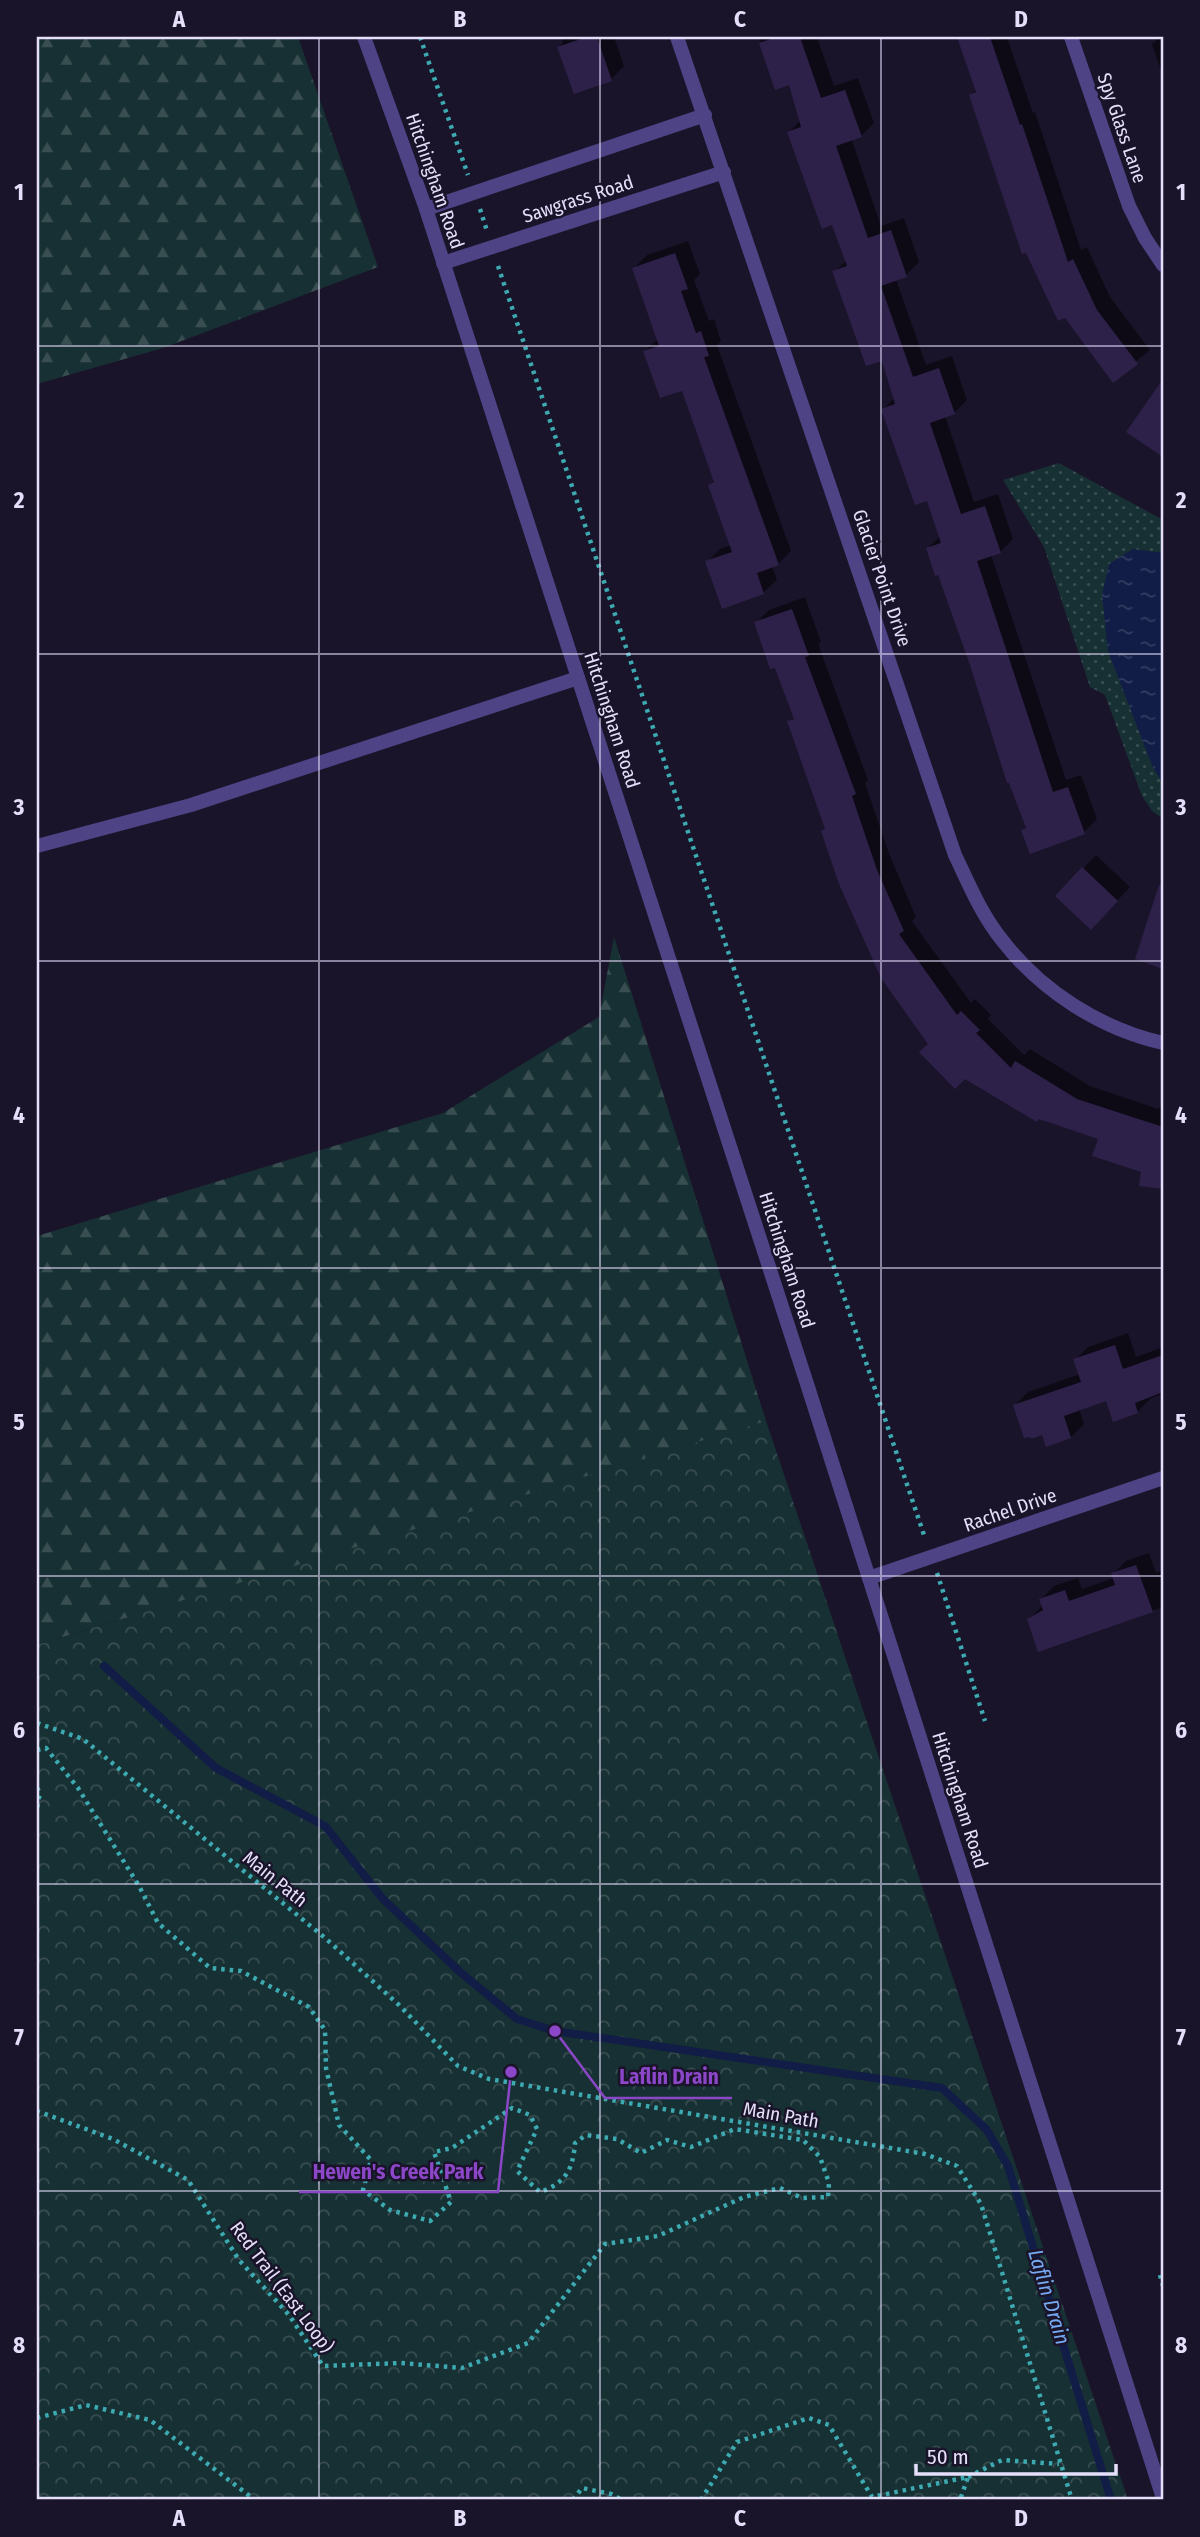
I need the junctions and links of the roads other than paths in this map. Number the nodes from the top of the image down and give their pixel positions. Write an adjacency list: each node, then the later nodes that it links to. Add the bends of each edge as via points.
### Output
1 (364, 37): 6 (street, Hitchingham Road)
2 (677, 37): 4 (street, Glacier Point Drive)
3 (1071, 37): 8 (street, Spy Glass Lane, via 1129,206)
4 (705, 116): 5 (street, Glacier Point Drive); 6 (street, Sawgrass Road)
5 (724, 172): 7 (street, Sawgrass Road); 11 (street, Glacier Point Drive, via 955,855 979,905 1027,970 1060,996 1099,1020)
6 (426, 209): 7 (street, Hitchingham Road)
7 (443, 263): 9 (street, Hitchingham Road)
8 (1163, 265)
9 (578, 678): 10 (street, via 191,804); 13 (street, Hitchingham Road)
10 (37, 846)
11 (1163, 1043)
12 (1163, 1478): 13 (street, Rachel Drive)
13 (869, 1578): 14 (street, Hitchingham Road)
14 (1159, 2470): 15 (street, Hitchingham Road)
15 (1163, 2498)

